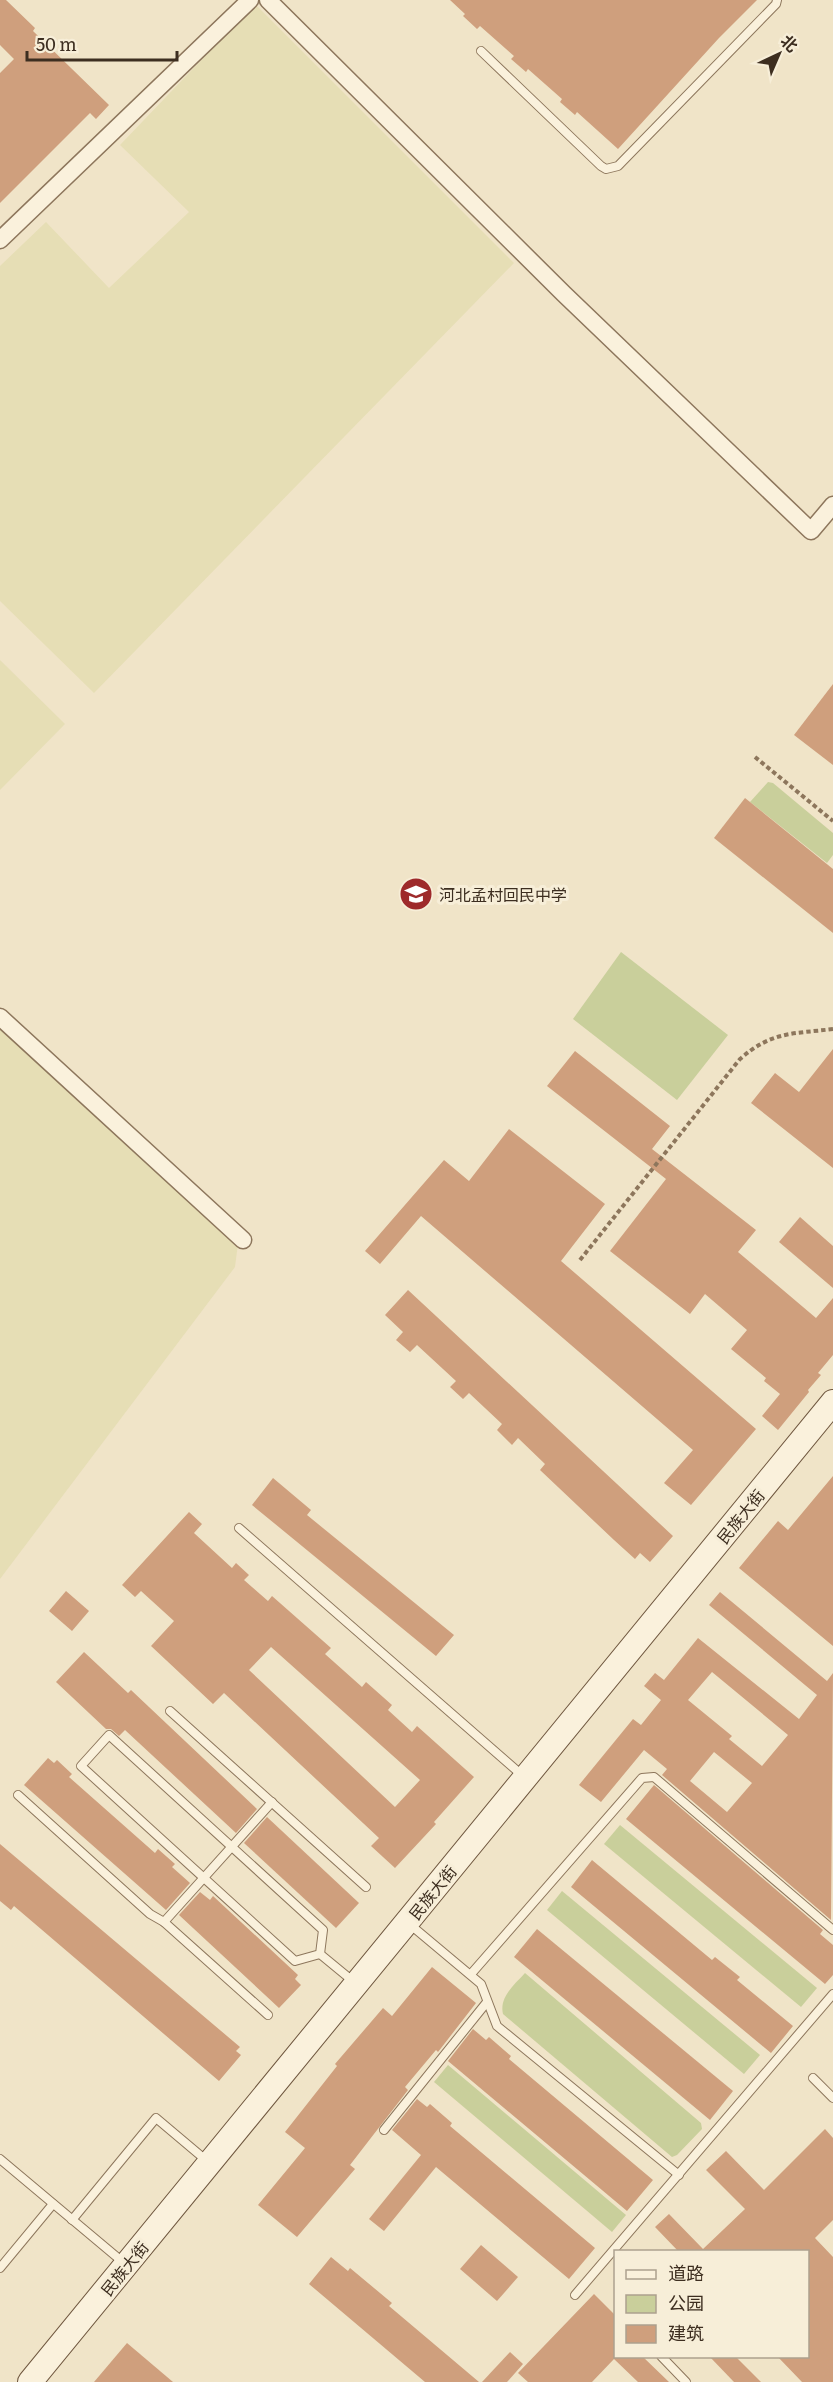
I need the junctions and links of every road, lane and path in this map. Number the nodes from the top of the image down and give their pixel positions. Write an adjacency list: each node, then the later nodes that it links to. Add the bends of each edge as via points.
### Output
1 (250, 0): 5 (street)
2 (268, 0): 6 (street, via 564,294 811,531)
3 (777, 0): 4 (lane, via 618,166 606,169)
4 (481, 51)
5 (0, 240)
6 (833, 505)
7 (755, 757): 8 (path)
8 (833, 821)
9 (0, 1017): 11 (street)
10 (833, 1029): 12 (path, via 769,1039 740,1059)
11 (243, 1240)
12 (580, 1260)
13 (833, 1402): 16 (main road, 民族大街)
14 (239, 1528): 16 (lane)
15 (170, 1711): 18 (lane)
16 (525, 1778): 23 (main road, 民族大街)
17 (18, 1795): 22 (lane, via 150,1914)
18 (272, 1802): 19 (lane); 21 (lane)
19 (231, 1846): 20 (lane); 20 (lane, via 109,1735 81,1766); 25 (lane, via 323,1930)
20 (204, 1878): 22 (lane); 25 (lane, via 295,1961)
21 (366, 1887)
22 (164, 1922): 30 (lane)
23 (407, 1922): 26 (lane); 27 (main road, 民族大街)
24 (833, 1930): 26 (lane, via 654,1777 642,1778)
25 (320, 1954): 27 (lane)
26 (471, 1974): 29 (lane, via 481,1984)
27 (356, 1984): 35 (main road, 民族大街)
28 (833, 1994): 36 (lane)
29 (487, 2002): 33 (lane); 36 (lane, via 497,2026)
30 (268, 2015)
31 (813, 2078): 32 (lane)
32 (833, 2098)
33 (384, 2130)
34 (0, 2159): 37 (lane)
35 (210, 2163): 38 (lane, via 156,2118); 39 (main road, 民族大街)
36 (679, 2175): 41 (lane)
37 (53, 2204): 38 (lane); 40 (lane)
38 (72, 2220): 39 (lane)
39 (126, 2264): 43 (main road, 民族大街)
40 (0, 2268)
41 (575, 2295)
42 (663, 2358): 44 (lane)
43 (30, 2382)
44 (686, 2382)

